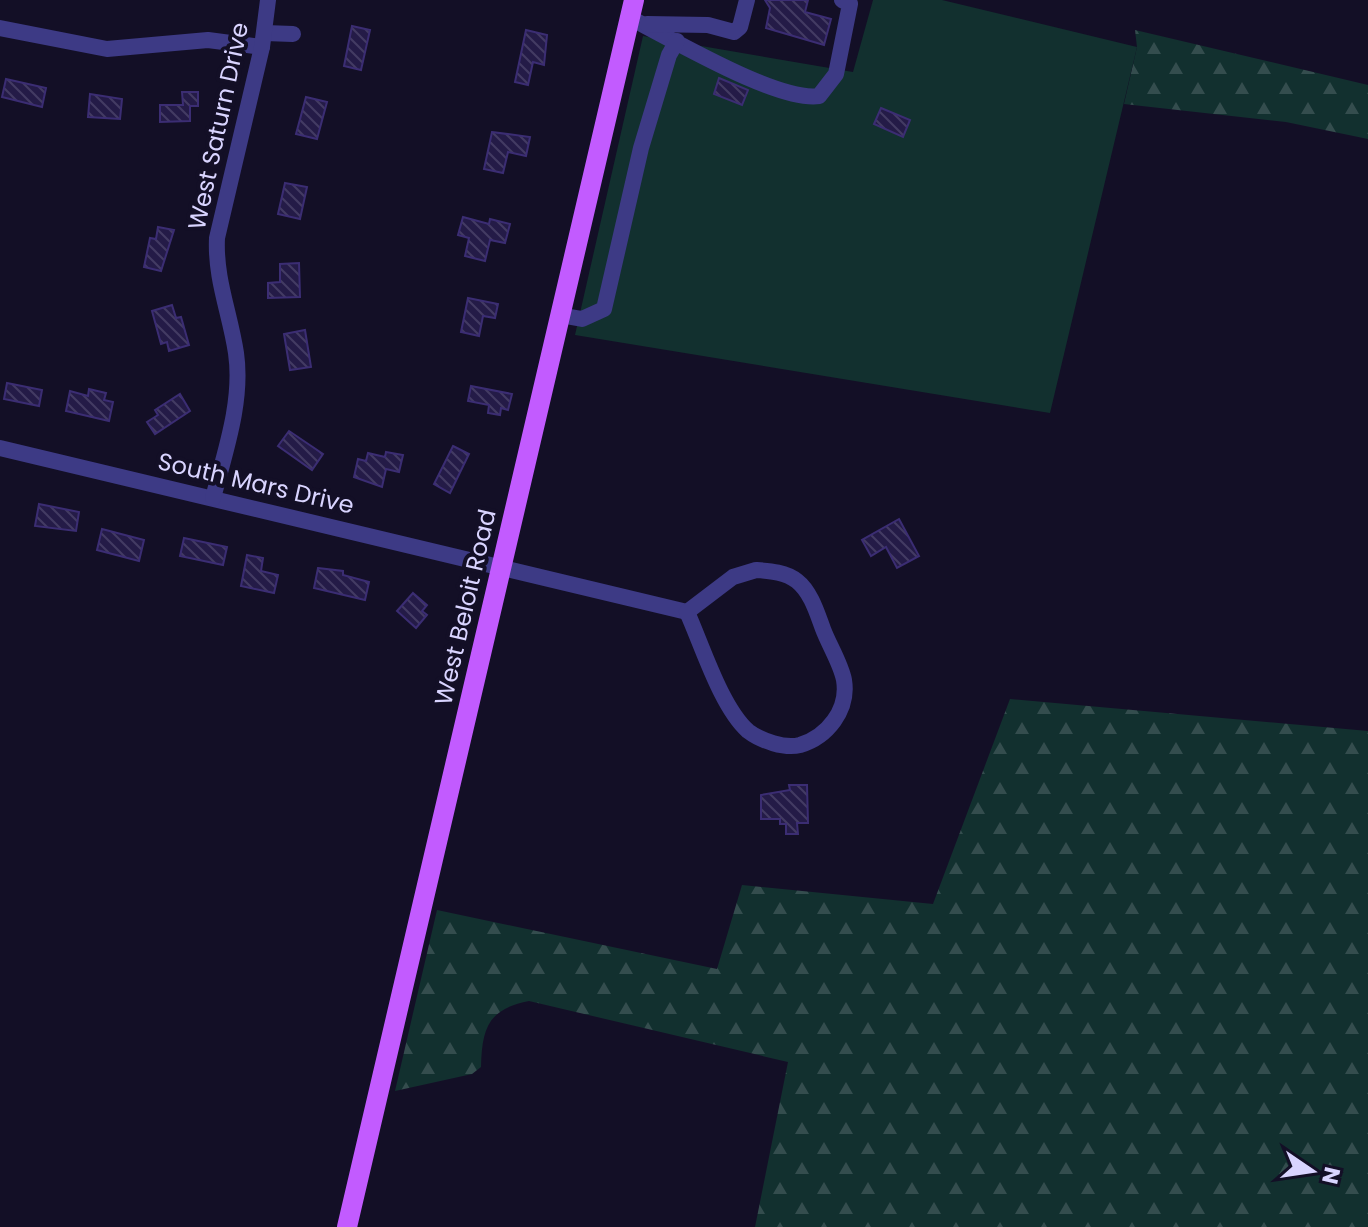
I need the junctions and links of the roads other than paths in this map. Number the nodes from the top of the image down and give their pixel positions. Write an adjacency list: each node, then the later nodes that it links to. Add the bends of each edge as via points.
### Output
1 (268, 0): 7 (street, West Saturn Drive)
2 (747, 0): 4 (street, via 734,32)
3 (842, 0): 8 (street, via 850,4 836,74 819,96 803,98 771,88)
4 (635, 14): 8 (street); 9 (main road, West Beloit Road)
5 (0, 28): 7 (street, via 107,49)
6 (293, 34): 7 (street)
7 (263, 40): 11 (street, West Saturn Drive, via 217,238 216,270 238,371)
8 (677, 41): 9 (street, via 641,148 604,309 582,319)
9 (560, 315): 12 (main road, West Beloit Road)
10 (0, 448): 11 (street, South Mars Drive)
11 (213, 498): 12 (street, South Mars Drive)
12 (501, 565): 13 (street, South Mars Drive); 14 (main road, West Beloit Road)
13 (687, 612): 13 (street, via 733,577 756,570 797,581 811,598 844,680 835,721 817,740 794,746 749,732 732,710)
14 (347, 1227)

